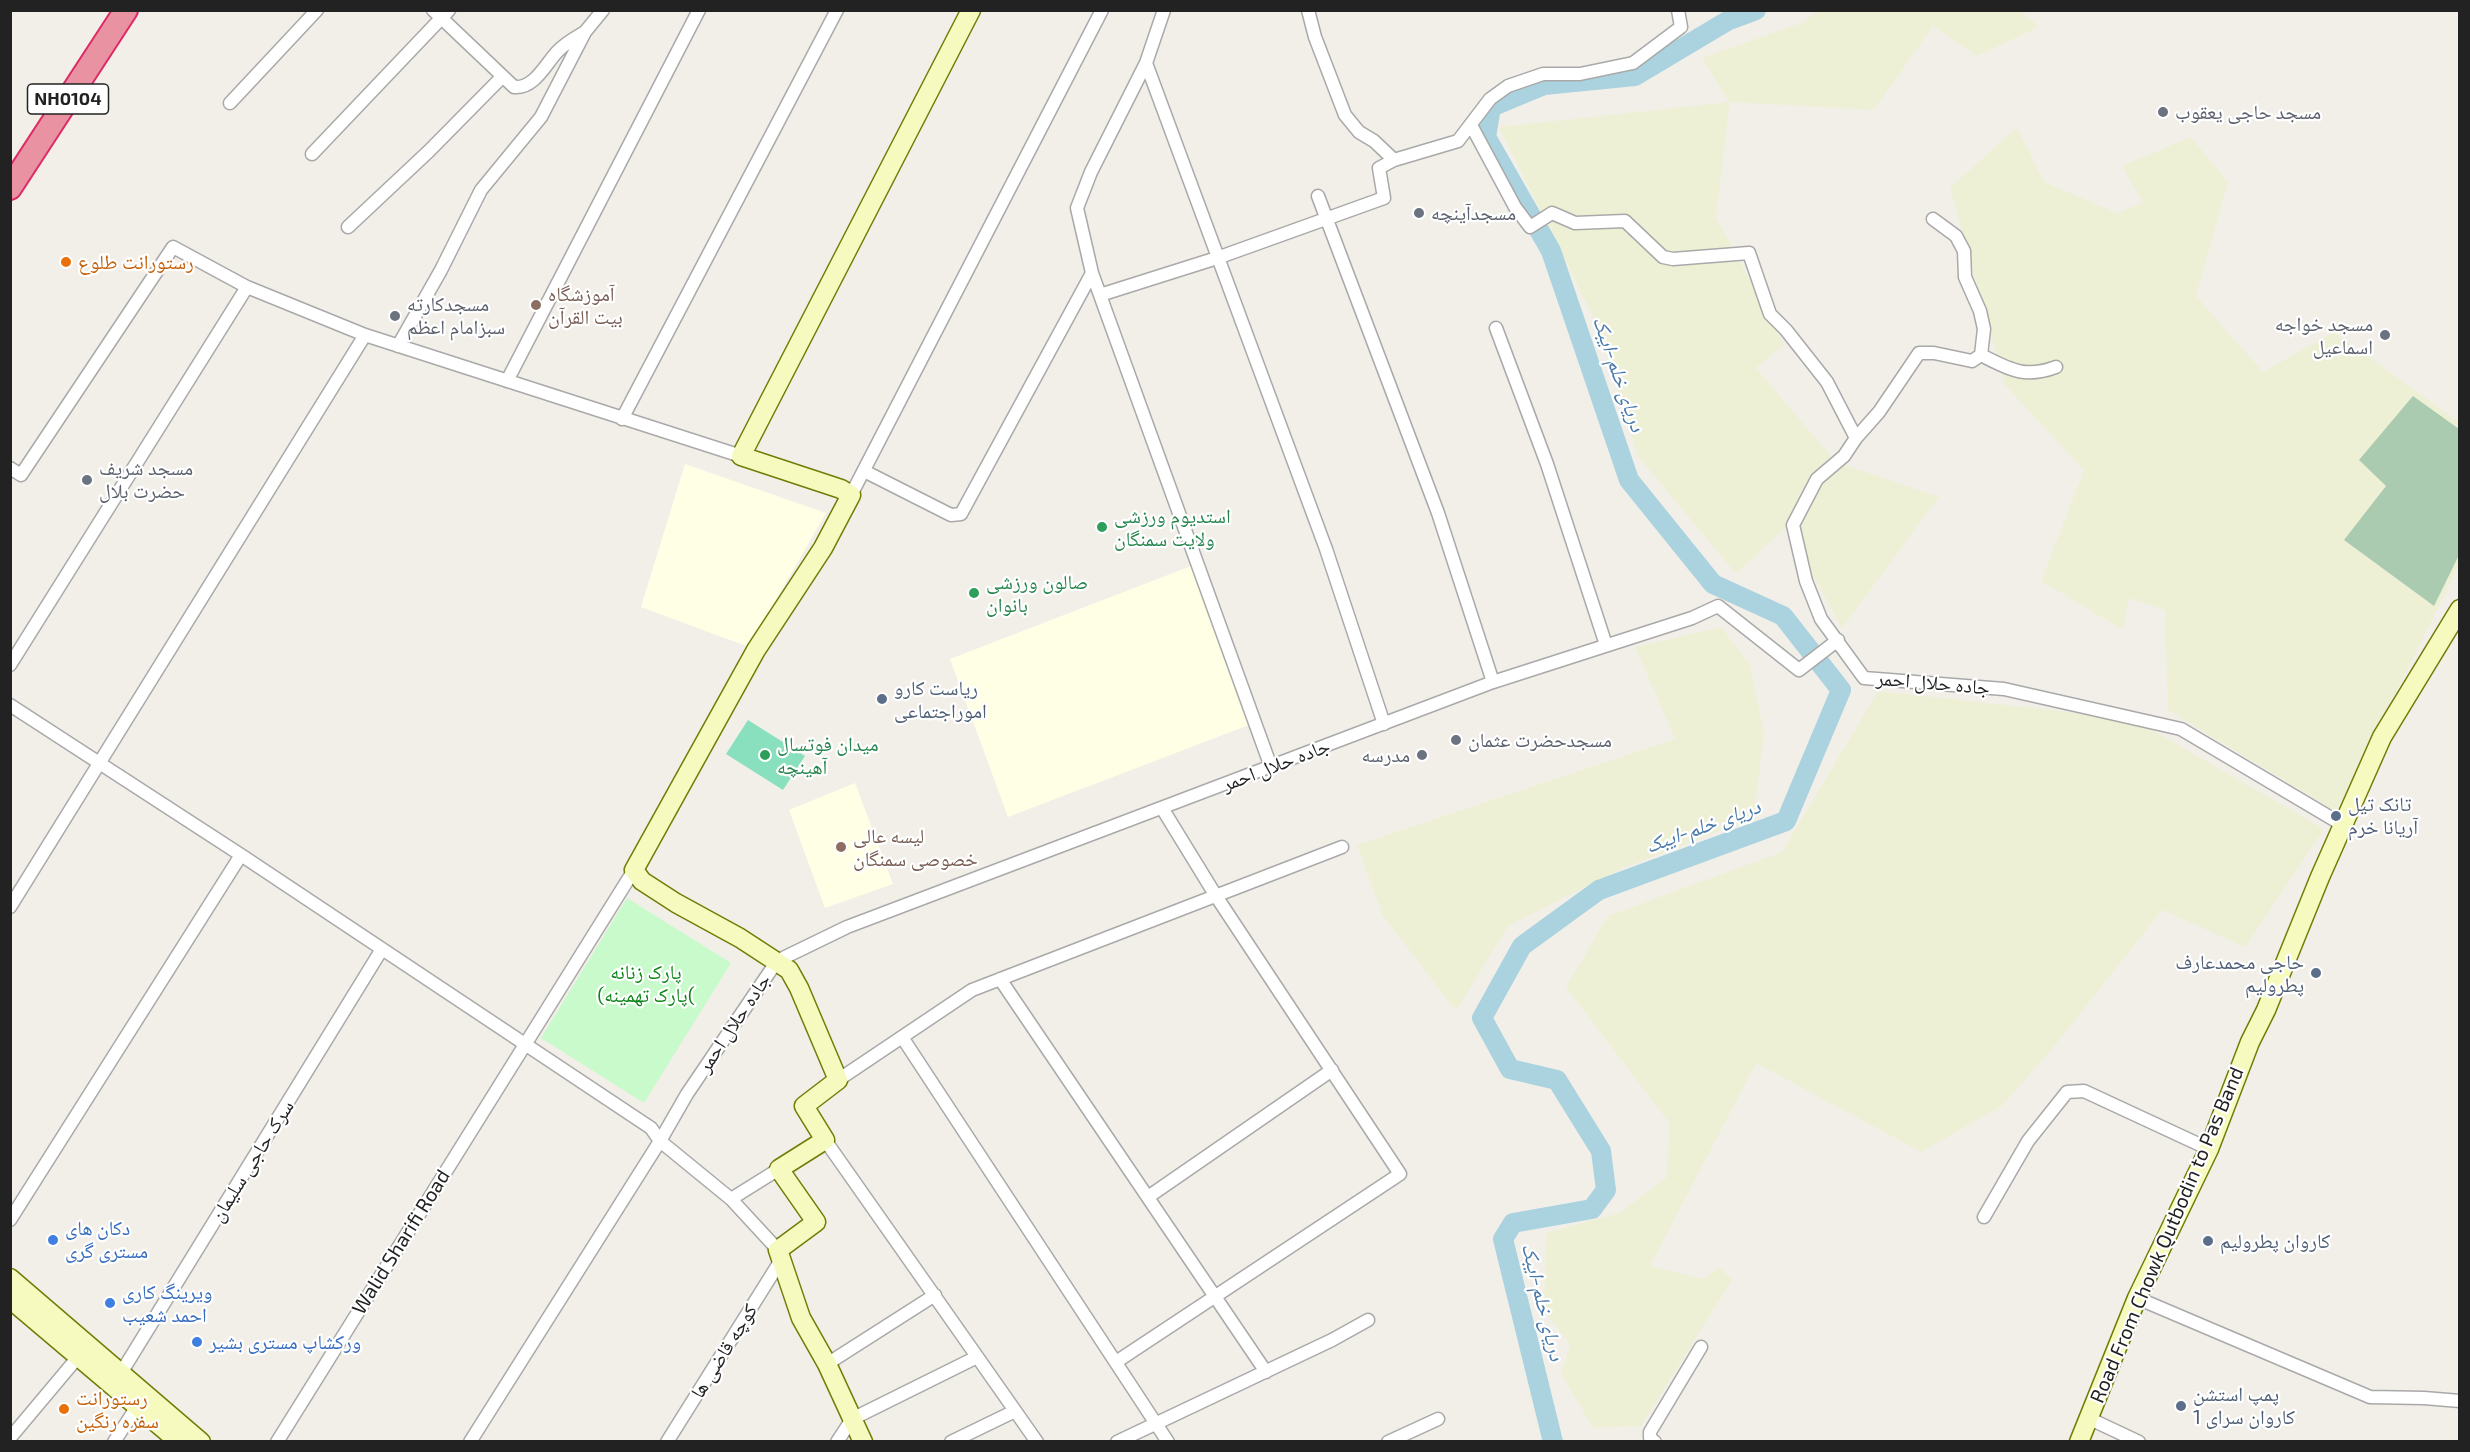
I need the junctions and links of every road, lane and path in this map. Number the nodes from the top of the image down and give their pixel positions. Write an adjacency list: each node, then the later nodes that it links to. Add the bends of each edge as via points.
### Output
1 (126, 10): 19 (highway, NH0104)
2 (317, 10): 15 (street)
3 (603, 10): 12 (street)
4 (699, 10): 33 (street)
5 (837, 10): 34 (street)
6 (971, 10): 36 (street)
7 (1102, 10): 38 (street)
8 (1164, 10): 13 (street)
9 (1308, 10): 18 (street, via 1345,116)
10 (1678, 10): 16 (street, via 1681,27 1633,63 1580,74 1544,74 1508,86 1490,99)
11 (441, 13): 14 (street); 17 (street)
12 (585, 32): 14 (street, via 558,50 522,88); 30 (street, via 541,117 481,190)
13 (1146, 63): 24 (street); 25 (street, via 1077,208)
14 (502, 77): 23 (street)
15 (230, 103)
16 (1471, 125): 18 (street, via 1458,141); 35 (street, via 1530,227 1552,213 1575,223 1625,221 1663,256 1673,259 1749,253 1770,314 1827,382)
17 (312, 154)
18 (1394, 160): 21 (street, via 1379,168 1384,198)
19 (10, 188)
20 (1318, 196): 21 (street)
21 (1326, 218): 24 (street); 44 (street, via 1438,513)
22 (1933, 219): 31 (street, via 1956,236 1964,251 1965,277 1984,329)
23 (348, 227)
24 (1217, 258): 27 (street); 46 (street, via 1326,549)
25 (1092, 273): 27 (street); 38 (street, via 961,514 951,515)
26 (247, 287): 29 (street); 37 (street, via 173,248 21,475); 43 (street)
27 (1100, 295): 48 (street)
28 (1496, 328): 42 (street, via 1547,464)
29 (365, 336): 30 (street); 47 (street)
30 (398, 346): 33 (street)
31 (1981, 355): 32 (street, via 2030,374); 35 (street, via 1971,361 1919,353)
32 (2056, 367)
33 (507, 381): 34 (street)
34 (622, 419): 36 (street)
35 (1856, 438): 41 (street, via 1844,456 1817,479 1793,525 1806,581 1821,619)
36 (741, 456): 39 (street)
37 (10, 468)
38 (864, 471): 39 (street)
39 (851, 495): 53 (street, via 823,548 756,650)
40 (2460, 609): 50 (street, Road From Chowk Qutbodin to Pas Band, via 2382,737)
41 (1838, 640): 42 (street, جاده حلال احمر, via 1799,670 1718,606); 50 (street, جاده حلال احمر, via 1864,678 2004,689 2181,729)
42 (1606, 645): 44 (street, جاده حلال احمر)
43 (10, 665)
44 (1493, 682): 46 (street, جاده حلال احمر)
45 (10, 705): 47 (street)
46 (1384, 723): 48 (street, جاده حلال احمر)
47 (101, 764): 52 (street); 55 (street)
48 (1270, 767): 49 (street, جاده حلال احمر)
49 (1162, 808): 54 (street); 57 (street, جاده حلال احمر, via 847,927)
50 (2343, 825): 65 (street, Road From Chowk Qutbodin to Pas Band, via 2250,1042)
51 (1342, 847): 54 (street)
52 (241, 855): 56 (street); 70 (street)
53 (634, 870): 57 (street, via 642,881 676,903); 60 (street, Walid Sharifi Road)
54 (1216, 896): 58 (street); 61 (street)
55 (10, 907)
56 (382, 949): 60 (street); 84 (street, سرک حاجی سلیمان)
57 (777, 961): 62 (street, via 789,970 799,988); 64 (street, جاده حلال احمر)
58 (1000, 979): 59 (street, via 972,990); 67 (street)
59 (902, 1037): 62 (street); 81 (street)
60 (525, 1043): 64 (street, via 651,1128); 96 (street, Walid Sharifi Road)
61 (1332, 1070): 67 (street); 74 (street, via 1400,1174)
62 (838, 1080): 63 (street, via 804,1106)
63 (825, 1140): 66 (street); 73 (street)
64 (660, 1141): 68 (street); 97 (street, جاده حلال احمر)
65 (2210, 1149): 69 (street, via 2084,1090 2073,1090 2067,1092 2028,1140); 75 (street, Road From Chowk Qutbodin to Pas Band)
66 (778, 1169): 68 (street); 71 (street, via 816,1222)
67 (1148, 1197): 74 (street)
68 (731, 1199): 71 (street)
69 (1984, 1217)
70 (10, 1220)
71 (779, 1255): 82 (street, via 801,1318); 98 (street, کوچه قاضی ها)
72 (10, 1278): 84 (street)
73 (935, 1295): 80 (street); 82 (street)
74 (1214, 1296): 81 (street); 83 (street)
75 (2137, 1298): 85 (street, via 2370,1397); 88 (street, Road From Chowk Qutbodin to Pas Band)
76 (10, 1299): 79 (street)
77 (1368, 1320): 83 (street)
78 (1701, 1347): 106 (street, via 1650,1432)
79 (78, 1357): 86 (street); 92 (street)
80 (977, 1357): 87 (street); 89 (street)
81 (1116, 1362): 91 (street)
82 (827, 1364): 89 (street)
83 (1266, 1372): 91 (street)
84 (122, 1373): 95 (street)
85 (2460, 1401)
86 (138, 1405): 93 (street); 94 (street)
87 (1015, 1410): 101 (street); 102 (street)
88 (2088, 1418): 107 (street, Road From Chowk Qutbodin to Pas Band); 108 (street)
89 (852, 1419): 99 (street); 100 (street)
90 (1438, 1419): 105 (street)
91 (1156, 1423): 103 (street); 104 (street)
92 (10, 1438)
93 (114, 1442)
94 (179, 1442)
95 (201, 1442)
96 (277, 1442)
97 (470, 1442)
98 (667, 1442)
99 (837, 1442)
100 (863, 1442)
101 (951, 1442)
102 (1037, 1442)
103 (1117, 1442)
104 (1168, 1442)
105 (1388, 1442)
106 (1655, 1442)
107 (2079, 1442)
108 (2139, 1442)

